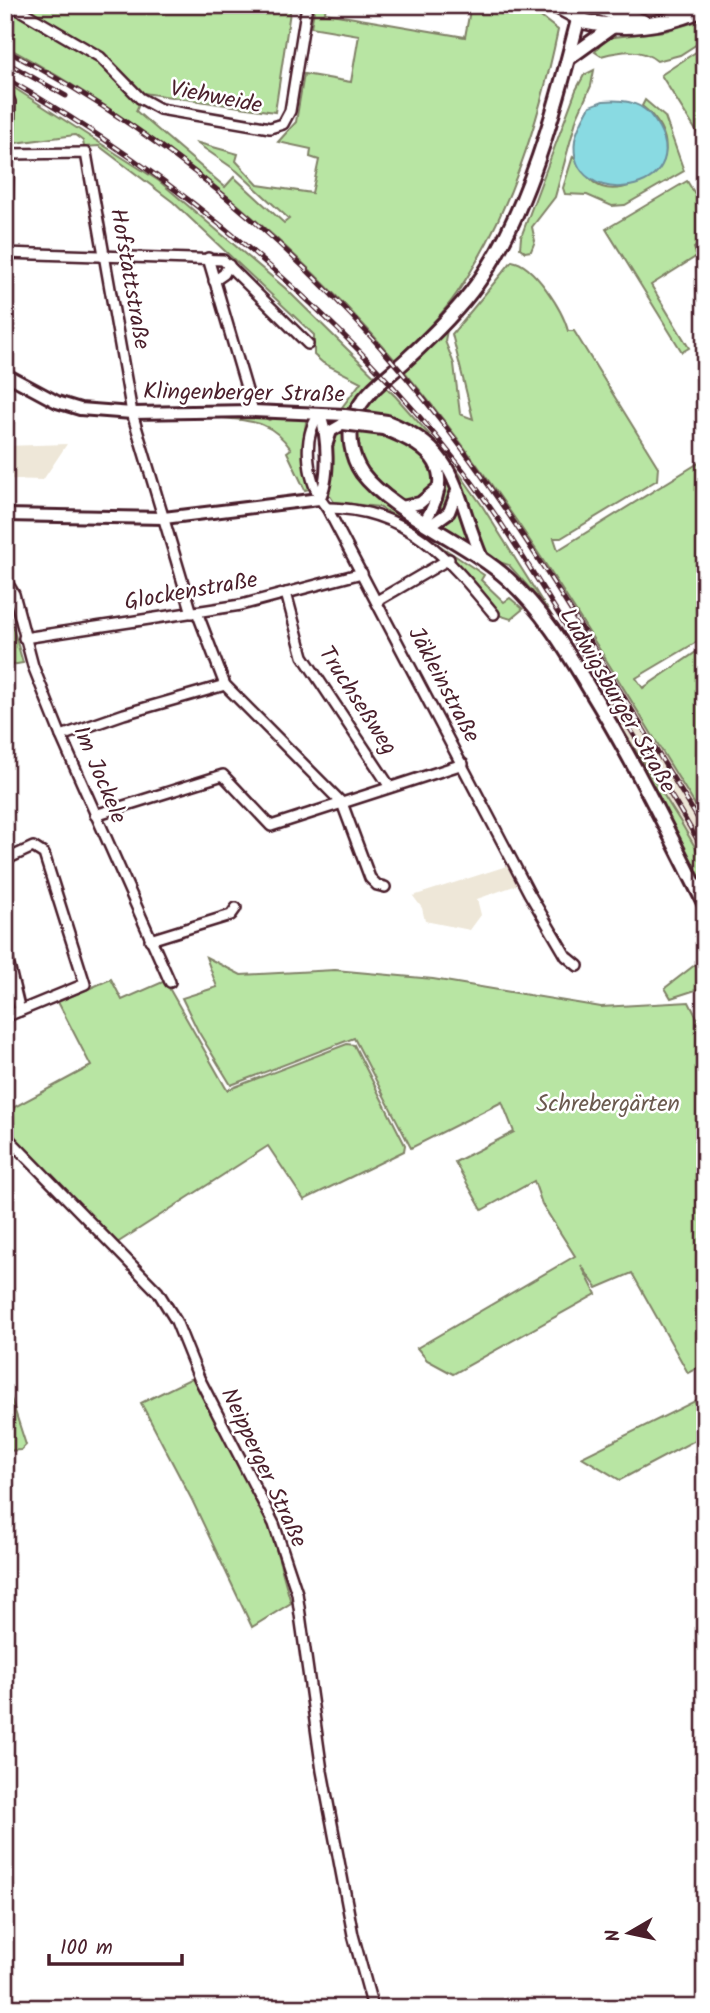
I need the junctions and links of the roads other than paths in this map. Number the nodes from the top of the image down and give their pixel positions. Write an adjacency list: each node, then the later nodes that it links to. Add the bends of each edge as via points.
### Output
1 (10, 5): 2 (street, Viehweide, via 100,57 140,98 160,109 270,128 283,124 290,111)
2 (307, 5)
3 (550, 5): 6 (street)
4 (592, 5): 7 (main road)
5 (705, 8): 7 (main road)
6 (580, 12): 8 (main road); 9 (main road)
7 (647, 23): 8 (main road)
8 (612, 27): 9 (main road)
9 (569, 58): 29 (main road, Ludwigsburger Straße, via 515,213 477,284 446,321 377,385 361,404 351,429 355,460 375,487)
10 (5, 90): 11 (street, via 10,102)
11 (7, 150): 12 (street); 13 (street, Hofstattstraße, via 86,153)
12 (6, 253): 13 (street); 16 (street)
13 (106, 256): 14 (street); 21 (street, Hofstattstraße)
14 (208, 258): 15 (street); 17 (street)
15 (229, 265): 17 (street); 18 (street)
16 (5, 279)
17 (214, 281): 20 (street)
18 (308, 344)
19 (5, 374): 21 (street, Klingenberger Straße, via 69,406)
20 (253, 411): 21 (street, Klingenberger Straße); 22 (street, Klingenberger Straße)
21 (132, 413): 32 (street, Hofstattstraße)
22 (320, 414): 23 (street, Klingenberger Straße); 25 (street); 28 (street, via 313,422 309,443)
23 (344, 420): 24 (street, Klingenberger Straße, bridge); 25 (street, via 331,431)
24 (385, 425): 26 (street, via 428,453 440,473); 27 (street, Klingenberger Straße, via 404,428 432,447)
25 (325, 449): 28 (street, via 324,490)
26 (441, 485): 29 (street, via 420,503); 33 (street)
27 (458, 488): 33 (street, via 449,512); 34 (street, Klingenberger Straße)
28 (319, 499): 30 (street, Jäkleinstraße); 32 (street)
29 (402, 507): 33 (main road, Ludwigsburger Straße)
30 (327, 508): 35 (street, via 378,513); 36 (street, Jäkleinstraße)
31 (5, 515): 32 (street)
32 (164, 518): 40 (street, Hofstattstraße)
33 (428, 523): 34 (main road, Ludwigsburger Straße)
34 (482, 558): 51 (main road, Ludwigsburger Straße, via 539,609 564,646 638,771)
35 (449, 559): 39 (street); 41 (street)
36 (362, 573): 38 (street, Glockenstraße); 39 (street, Jäkleinstraße)
37 (5, 579): 42 (street, Im Jockele, via 14,594)
38 (286, 593): 40 (street, Glockenstraße); 46 (street, Truchseßweg, via 303,656)
39 (377, 601): 45 (street, Jäkleinstraße)
40 (195, 612): 42 (street, Glockenstraße); 43 (street, Hofstattstraße)
41 (494, 614)
42 (24, 638): 44 (street, Im Jockele)
43 (225, 685): 44 (street); 47 (street, Hofstattstraße)
44 (61, 736): 48 (street, Im Jockele)
45 (463, 764): 46 (street); 55 (street, Jäkleinstraße, via 529,893 566,956)
46 (390, 787): 47 (street)
47 (342, 803): 48 (street, via 271,826 229,778 218,775); 50 (street, Hofstattstraße, via 370,878)
48 (95, 815): 53 (street, Im Jockele)
49 (5, 860): 57 (street, via 33,847 44,854 85,984)
50 (385, 887)
51 (705, 905)
52 (236, 908): 53 (street, via 231,915)
53 (149, 940): 56 (street, Im Jockele)
54 (5, 949): 57 (street)
55 (578, 966)
56 (170, 982)
57 (20, 1012): 58 (street)
58 (5, 1017)
59 (5, 1135): 60 (street, Neipperger Straße, via 158,1292 274,1524 297,1593 321,1771 353,1935)
60 (373, 2008)

